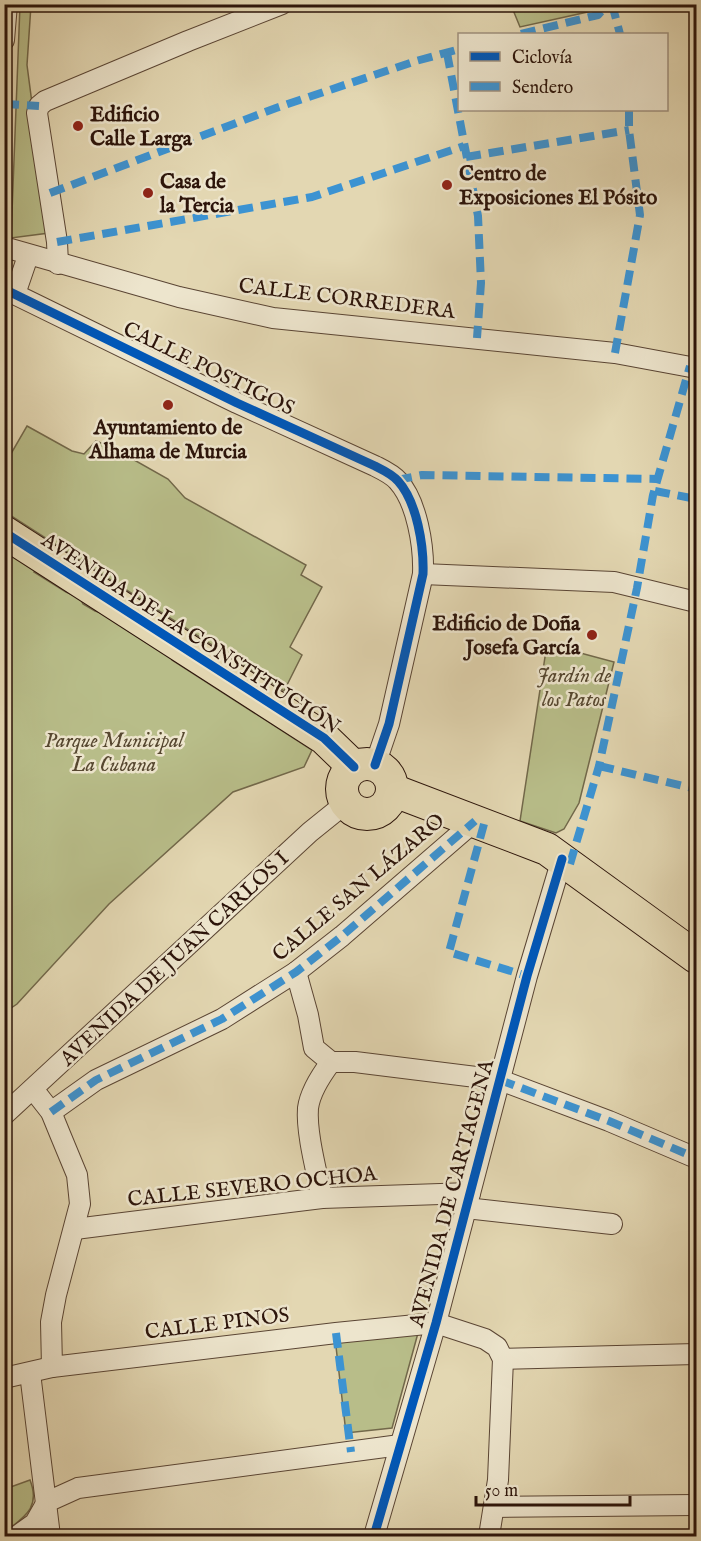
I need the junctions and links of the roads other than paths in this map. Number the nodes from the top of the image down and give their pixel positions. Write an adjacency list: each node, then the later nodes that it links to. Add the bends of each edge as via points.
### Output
1 (7, 4): 3 (street)
2 (282, 4): 6 (street, via 39,106)
3 (4, 40)
4 (4, 247): 5 (street, CALLE CORREDERA)
5 (28, 256): 6 (street, CALLE CORREDERA); 7 (street)
6 (58, 264): 8 (street, CALLE CORREDERA, via 273,318 615,353)
7 (10, 291): 10 (street, CALLE POSTIGOS, via 397,480 414,509)
8 (693, 367)
9 (4, 532): 12 (main road, AVENIDA DE LA CONSTITUCIÓN, via 324,738)
10 (423, 574): 11 (street, via 614,582); 12 (street)
11 (696, 602)
12 (376, 783): 13 (main road, via 367,814); 14 (main road)
13 (346, 803): 20 (street, AVENIDA DE JUAN CARLOS I, via 309,832)
14 (475, 821): 15 (main road, via 547,849); 17 (street, CALLE SAN LÁZARO)
15 (562, 859): 16 (main road); 19 (street, AVENIDA DE CARTAGENA)
16 (696, 957)
17 (296, 972): 18 (street, via 314,1048); 21 (street, CALLE SAN LÁZARO, via 222,1019 96,1080)
18 (331, 1062): 19 (street); 24 (street, via 308,1106)
19 (500, 1080): 23 (street); 25 (street, AVENIDA DE CARTAGENA)
20 (33, 1089): 21 (street); 22 (street, AVENIDA DE JUAN CARLOS I)
21 (51, 1112): 27 (street, via 77,1175 80,1204)
22 (4, 1115)
23 (696, 1158)
24 (322, 1198): 25 (street, CALLE SEVERO OCHOA); 27 (street, CALLE SEVERO OCHOA)
25 (468, 1201): 26 (street, CALLE SEVERO OCHOA); 28 (street, AVENIDA DE CARTAGENA)
26 (612, 1224)
27 (75, 1229): 31 (street, via 51,1322)
28 (436, 1323): 30 (street, via 485,1339 497,1347); 31 (street, CALLE PINOS); 34 (street, AVENIDA DE CARTAGENA)
29 (696, 1354): 30 (street)
30 (503, 1359): 37 (street)
31 (52, 1367): 32 (street, CALLE PINOS)
32 (30, 1373): 33 (street, CALLE PINOS); 35 (street)
33 (4, 1378)
34 (400, 1445): 35 (street, via 78,1488); 40 (street, AVENIDA DE CARTAGENA)
35 (47, 1502): 38 (street, via 35,1523); 39 (street)
36 (696, 1505): 37 (street)
37 (494, 1507): 41 (street)
38 (17, 1536)
39 (50, 1536)
40 (374, 1536)
41 (489, 1536)

